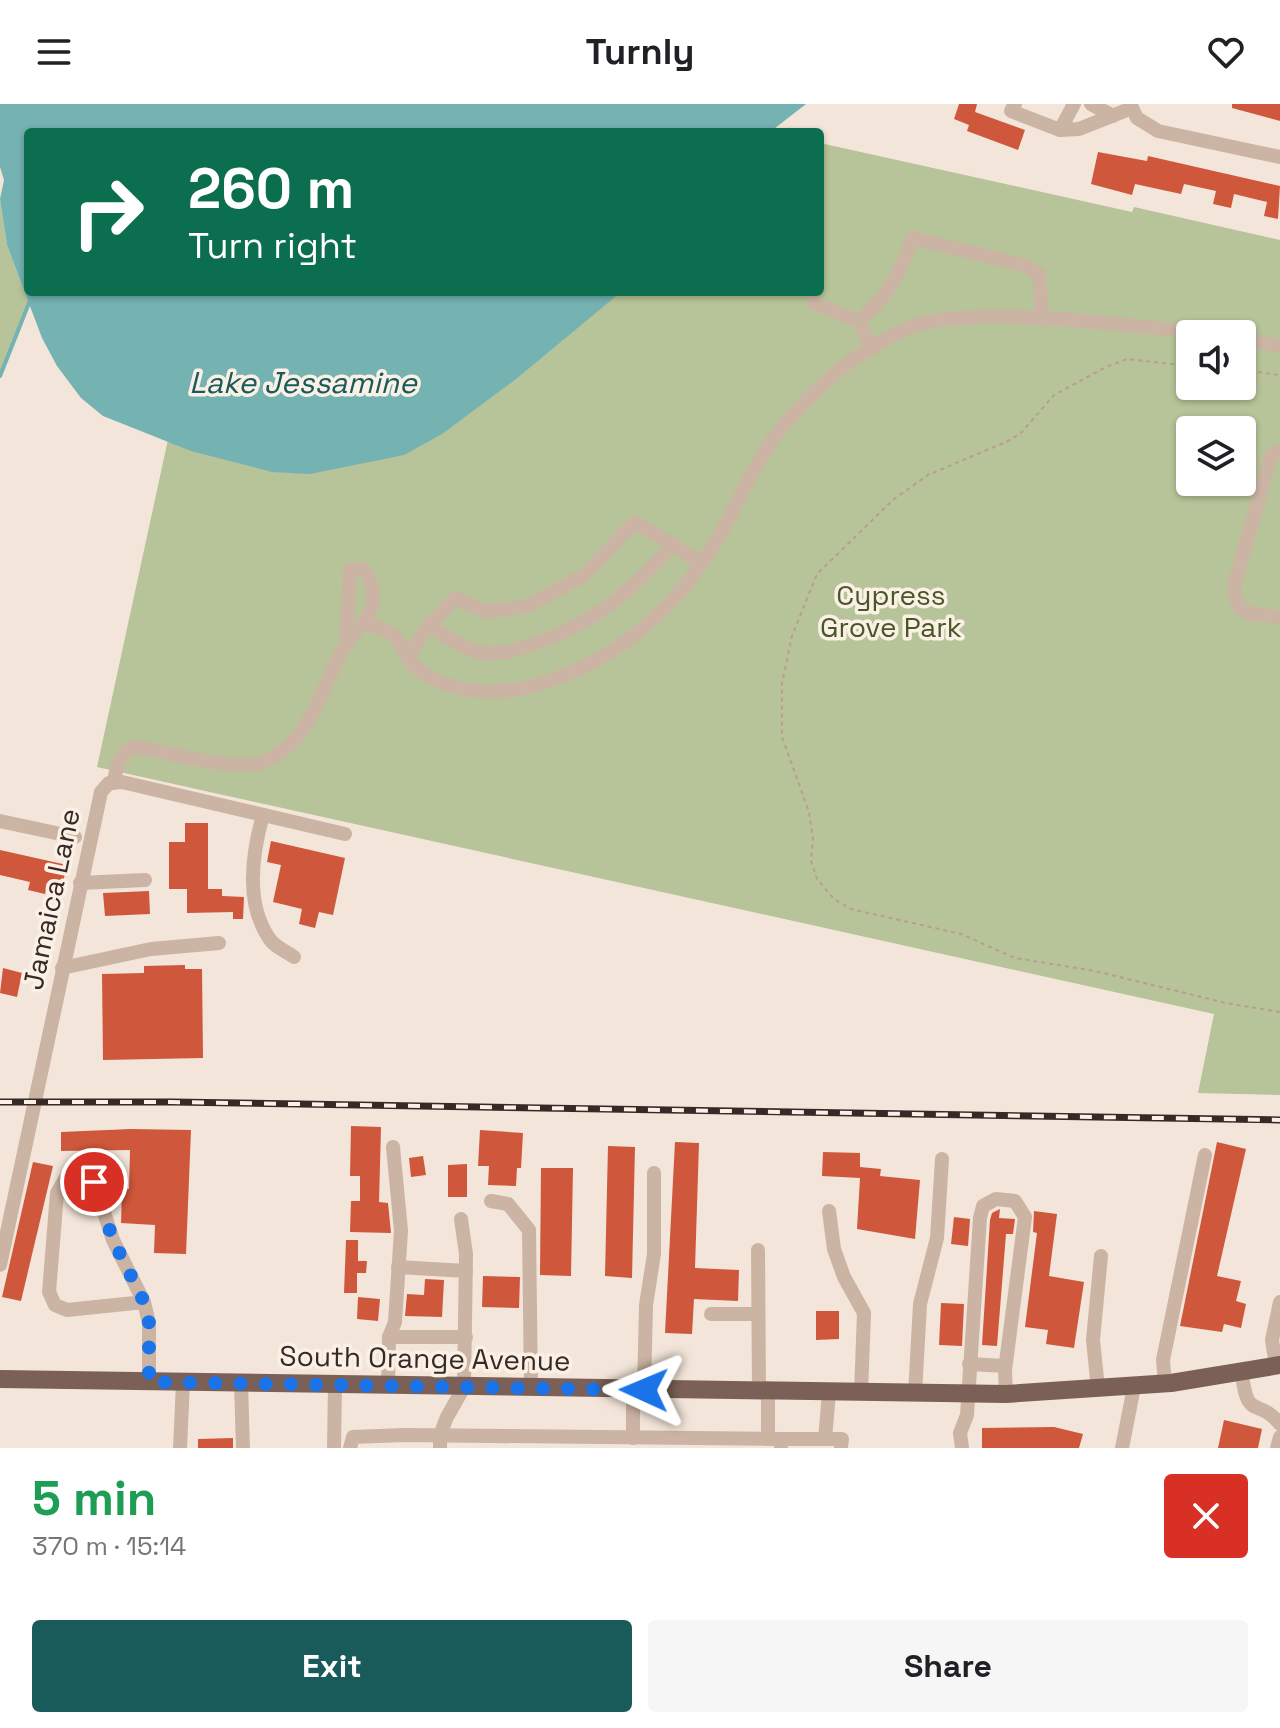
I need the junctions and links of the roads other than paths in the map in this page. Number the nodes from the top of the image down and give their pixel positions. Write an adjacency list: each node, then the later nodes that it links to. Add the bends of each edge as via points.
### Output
1 (1015, 104): 6 (street, via 1011,111)
2 (1074, 104): 6 (street)
3 (1091, 104): 5 (street)
4 (1131, 106): 5 (street); 7 (street, via 1137,118 1158,131)
5 (1113, 116): 6 (street)
6 (1060, 130)
7 (1280, 157)
8 (813, 303): 10 (street)
9 (1042, 320): 10 (street, via 1039,275 1027,266 912,238 903,269); 11 (street); 14 (street, via 930,321)
10 (859, 321): 14 (street)
11 (1176, 331)
12 (1256, 342): 13 (street)
13 (1280, 346)
14 (872, 349): 17 (street, via 838,372 775,436)
15 (1280, 451): 19 (street, via 1271,455 1234,586 1236,605 1244,612)
16 (674, 544): 17 (street); 21 (street, via 601,613 519,650 485,653 457,644); 21 (street, via 635,522 583,576 527,606 487,612 456,598)
17 (702, 563): 23 (street, via 680,593 623,645 555,679 498,692 472,690 431,677)
18 (1280, 602): 19 (street)
19 (1277, 617)
20 (364, 623): 22 (street); 22 (street, via 371,607 370,577 363,569 350,570); 23 (street, via 392,634)
21 (429, 625): 23 (street)
22 (346, 645): 24 (street, via 312,716 281,752 246,765 135,747 121,758)
23 (408, 656)
24 (114, 783): 25 (street, Jamaica Lane); 30 (street, Jamaica Lane, via 101,792)
25 (263, 815): 27 (street, Jamaica Lane); 32 (street, via 253,861 260,921 270,941)
26 (0, 821): 28 (street)
27 (345, 834)
28 (75, 837)
29 (145, 880): 30 (street)
30 (80, 883): 33 (street, Jamaica Lane)
31 (219, 943): 33 (street, via 151,949)
32 (294, 957)
33 (62, 968): 43 (street, Jamaica Lane)
34 (393, 1147): 44 (street, via 401,1231)
35 (1205, 1155): 60 (street, via 1163,1360)
36 (942, 1159): 71 (street, via 937,1238 920,1304)
37 (654, 1173): 67 (street, via 654,1254)
38 (491, 1201): 65 (street, via 508,1204 529,1230)
39 (829, 1211): 70 (street, via 834,1249 864,1313)
40 (461, 1219): 45 (street)
41 (758, 1250): 49 (street)
42 (1101, 1256): 66 (street, via 1093,1340)
43 (0, 1265)
44 (398, 1267): 45 (street); 50 (street, via 395,1322)
45 (466, 1271): 51 (street)
46 (144, 1302): 46 (street, via 113,1240 94,1182 86,1174 74,1173 57,1193 49,1292 55,1305 67,1310); 57 (street)
47 (1280, 1302): 54 (street, via 1272,1340)
48 (711, 1314): 49 (street)
49 (758, 1314): 68 (street)
50 (389, 1337): 51 (street); 62 (street)
51 (466, 1337): 63 (street)
52 (969, 1364): 53 (street); 53 (street, via 980,1218 983,1206 996,1199 1015,1201 1025,1217); 72 (street)
53 (1005, 1366): 73 (street)
54 (1279, 1369): 55 (main road, South Orange Avenue)
55 (1249, 1371): 60 (main road, South Orange Avenue); 74 (street, via 1245,1398)
56 (0, 1379): 57 (main road, South Orange Avenue)
57 (149, 1382): 58 (main road, South Orange Avenue)
58 (183, 1382): 59 (main road, South Orange Avenue); 80 (street)
59 (241, 1383): 61 (main road, South Orange Avenue); 81 (street)
60 (1165, 1384): 64 (main road, South Orange Avenue)
61 (335, 1385): 62 (main road, South Orange Avenue); 82 (street)
62 (388, 1386): 63 (main road, South Orange Avenue)
63 (464, 1387): 65 (main road, South Orange Avenue); 78 (street)
64 (1134, 1387): 66 (main road, South Orange Avenue); 86 (street)
65 (531, 1388): 67 (main road, South Orange Avenue)
66 (1098, 1389): 73 (main road, South Orange Avenue)
67 (639, 1390): 68 (main road, South Orange Avenue); 77 (street)
68 (763, 1392): 69 (main road, South Orange Avenue); 79 (street)
69 (829, 1393): 70 (main road, South Orange Avenue); 76 (street)
70 (861, 1393): 71 (main road, South Orange Avenue)
71 (915, 1394): 72 (main road, South Orange Avenue)
72 (968, 1394): 73 (main road, South Orange Avenue); 85 (street)
73 (1006, 1394)
74 (1280, 1424)
75 (1280, 1437): 87 (street)
76 (825, 1439): 79 (street); 84 (street, via 842,1439)
77 (623, 1441): 78 (street); 79 (street)
78 (440, 1442): 83 (street, via 353,1437)
79 (777, 1442)
80 (180, 1448)
81 (243, 1448)
82 (334, 1448)
83 (350, 1448)
84 (841, 1448)
85 (962, 1448)
86 (1122, 1448)
87 (1277, 1448)

